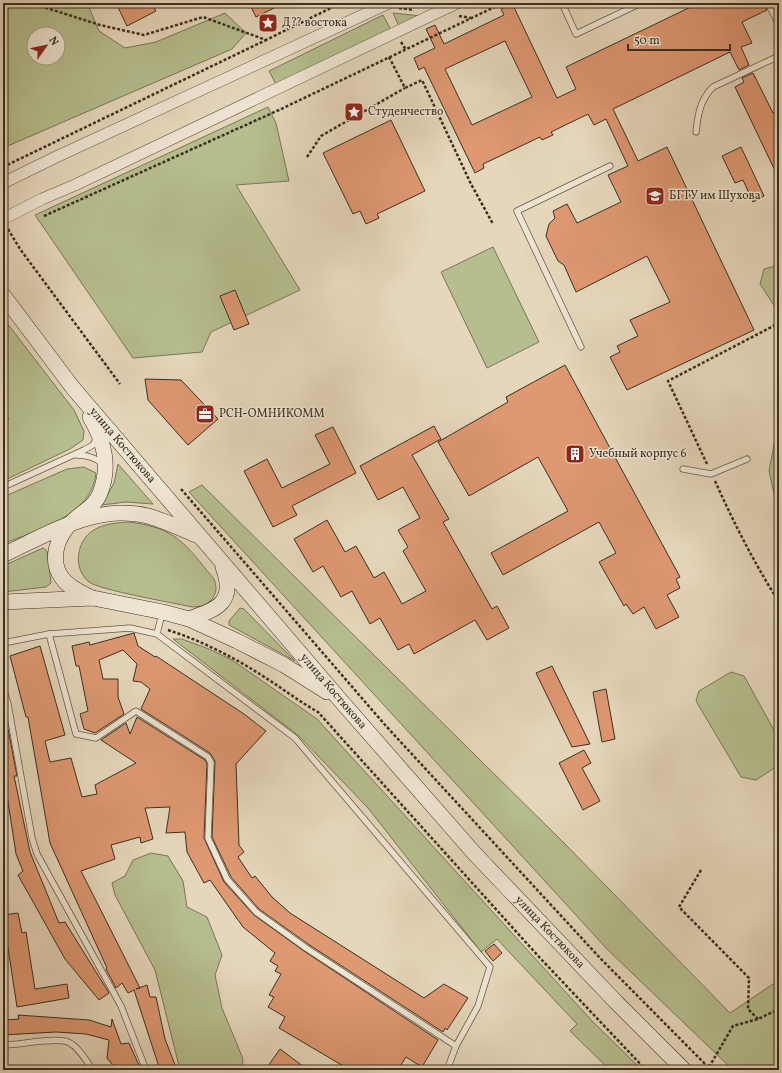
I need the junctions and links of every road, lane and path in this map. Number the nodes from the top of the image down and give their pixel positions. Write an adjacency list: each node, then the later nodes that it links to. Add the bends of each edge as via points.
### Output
1 (30, 3): 13 (path, via 100,25 144,35 204,17)
2 (341, 3): 13 (path)
3 (348, 3): 9 (path)
4 (457, 3): 10 (street)
5 (503, 3): 11 (path)
6 (562, 3): 7 (lane, via 576,34)
7 (641, 3)
8 (768, 3): 12 (lane)
9 (385, 4): 10 (path); 21 (street)
10 (438, 12): 11 (path); 23 (street, via 42,198)
11 (472, 18): 15 (path)
12 (779, 25)
13 (266, 40): 20 (path)
14 (779, 56): 17 (lane, via 713,87 705,95 699,109)
15 (389, 57): 16 (path); 22 (path)
16 (405, 88): 18 (path, via 321,136); 24 (path, via 422,80 471,184)
17 (696, 132)
18 (307, 156)
19 (610, 166): 27 (lane, via 518,211)
20 (3, 167)
21 (3, 183)
22 (44, 216)
23 (5, 223): 28 (path, via 20,249)
24 (493, 224)
25 (3, 295): 29 (main road, улица Костюкова)
26 (779, 323): 35 (path, via 668,381)
27 (582, 347)
28 (120, 384)
29 (73, 388): 30 (main road); 39 (main road, улица Костюкова)
30 (99, 435): 31 (lane, via 92,445); 33 (main road)
31 (74, 454): 33 (lane, via 97,460); 36 (lane)
32 (747, 459): 35 (lane)
33 (107, 468): 38 (main road, via 100,494 91,507)
34 (683, 469): 35 (lane)
35 (711, 474): 44 (path, via 737,529)
36 (4, 485)
37 (180, 489): 58 (path, via 386,726 600,958)
38 (71, 523): 39 (main road, via 94,516 129,513 164,521); 40 (main road); 42 (main road, via 58,542 54,560 62,578 74,589)
39 (201, 537): 41 (main road, улица Костюкова)
40 (3, 554)
41 (220, 561): 46 (main road, via 228,582 227,595 220,605 210,612); 52 (main road, улица Костюкова)
42 (93, 598): 43 (main road); 45 (main road)
43 (3, 602)
44 (779, 602)
45 (162, 612): 46 (main road); 47 (lane)
46 (189, 619): 52 (main road, via 284,665)
47 (160, 627): 49 (lane); 62 (path, via 196,639 225,654 318,712 540,958)
48 (48, 634): 49 (lane, via 130,628); 50 (lane); 57 (lane, via 76,734 96,738 136,711 208,757 211,763 208,838 227,879 256,912 306,948)
49 (157, 634): 57 (lane, via 295,738 490,967 478,1006)
50 (3, 643)
51 (3, 687): 60 (lane, via 37,854 121,1006)
52 (341, 701): 63 (main road, улица Костюкова, via 474,853)
53 (702, 870): 55 (path, via 679,907 749,978 748,1009)
54 (779, 1009): 55 (path)
55 (758, 1018): 58 (path, via 733,1026)
56 (3, 1045): 59 (lane, via 58,1040 68,1042 78,1050)
57 (456, 1046): 61 (lane)
58 (708, 1067): 64 (path)
59 (93, 1070)
60 (146, 1070)
61 (447, 1070)
62 (646, 1070)
63 (684, 1070)
64 (712, 1070)

